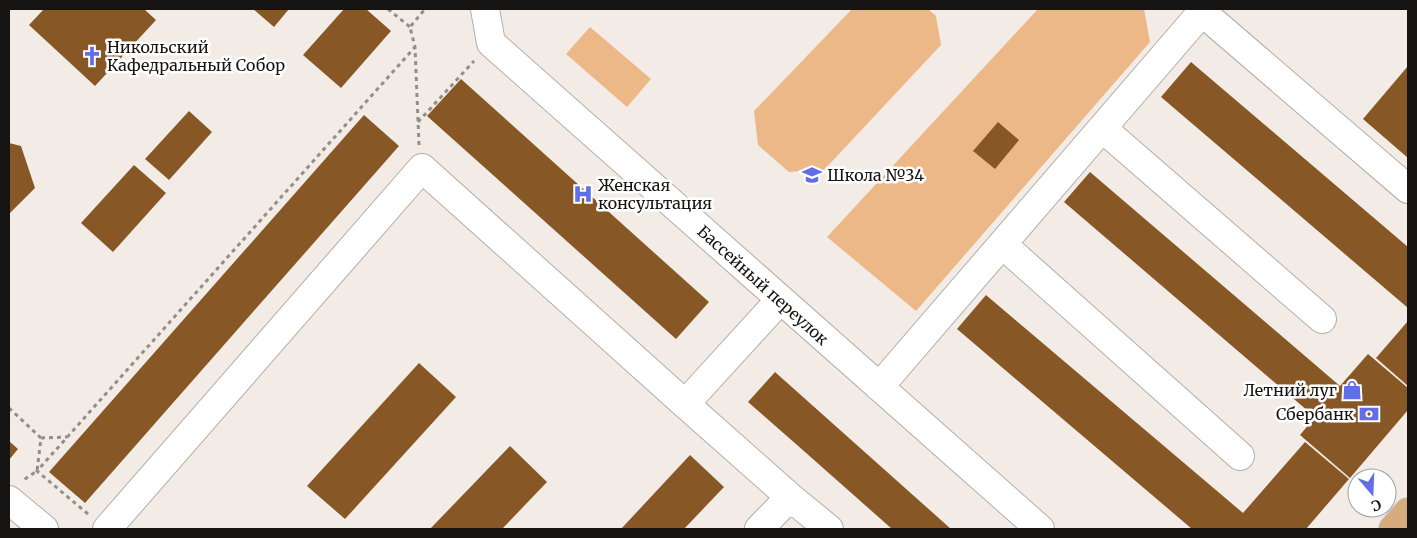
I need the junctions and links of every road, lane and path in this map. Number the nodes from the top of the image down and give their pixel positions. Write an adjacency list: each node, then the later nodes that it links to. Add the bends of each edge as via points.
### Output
1 (388, 9): 5 (path)
2 (425, 9): 5 (path)
3 (485, 9): 6 (street)
4 (1201, 10): 9 (street); 11 (street)
5 (410, 27): 7 (path)
6 (491, 43): 8 (path); 13 (street, Бассейный переулок)
7 (415, 48): 8 (path); 18 (path)
8 (417, 123): 10 (path)
9 (1102, 128): 12 (street); 14 (street)
10 (422, 168): 16 (street); 25 (street)
11 (1408, 189)
12 (1002, 244): 15 (street); 20 (street)
13 (780, 300): 15 (street, Бассейный переулок); 16 (street)
14 (1322, 319)
15 (879, 387): 29 (street, Бассейный переулок)
16 (685, 404): 22 (street)
17 (9, 408): 19 (path)
18 (67, 437): 19 (path); 21 (path)
19 (41, 438): 21 (path)
20 (1240, 456)
21 (37, 471): 25 (path)
22 (790, 496): 27 (street); 28 (street)
23 (9, 500): 26 (street)
24 (1408, 512): 30 (main road)
25 (99, 523)
26 (44, 529)
27 (759, 529)
28 (829, 529)
29 (1040, 529)
30 (1393, 529)

